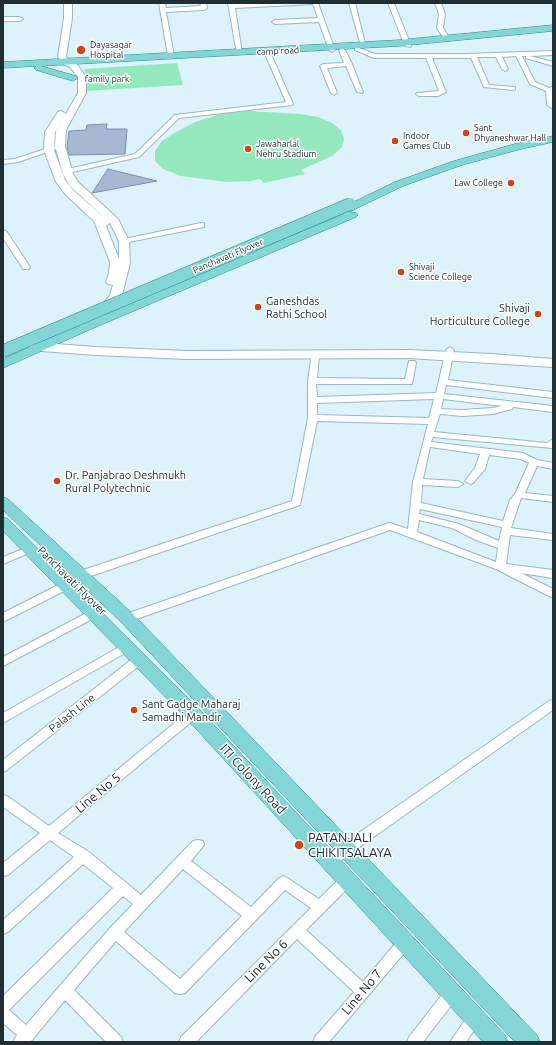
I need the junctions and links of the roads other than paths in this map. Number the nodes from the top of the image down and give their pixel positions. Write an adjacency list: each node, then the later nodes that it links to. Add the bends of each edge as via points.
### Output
1 (68, 3): 34 (street)
2 (162, 3): 12 (street)
3 (203, 3): 11 (street, via 204,8)
4 (272, 3): 5 (street); 10 (street)
5 (311, 3)
6 (316, 3): 16 (street)
7 (352, 3): 23 (street)
8 (391, 3): 22 (street)
9 (438, 3): 21 (street, via 442,14 440,28)
10 (232, 4): 26 (street)
11 (183, 6): 12 (street)
12 (163, 10): 31 (street)
13 (58, 18): 34 (street)
14 (20, 19): 15 (street)
15 (3, 20)
16 (322, 20): 17 (street); 24 (street)
17 (275, 22)
18 (553, 28): 20 (main road, camp road)
19 (553, 31): 20 (main road, camp road)
20 (481, 37): 21 (main road, camp road); 22 (main road, camp road)
21 (447, 39): 22 (main road, camp road)
22 (407, 44): 23 (main road, camp road)
23 (361, 47): 24 (main road, camp road); 25 (main road, camp road); 32 (street, via 374,56)
24 (332, 49): 25 (main road, camp road); 26 (main road, camp road); 28 (main road, camp road)
25 (342, 50): 36 (street)
26 (239, 53): 31 (main road, camp road)
27 (553, 53): 30 (street)
28 (268, 54): 35 (main road, camp road); 54 (street, via 290,104 177,116 137,156)
29 (498, 55): 30 (street); 33 (street); 40 (street)
30 (519, 55): 37 (street); 44 (street, via 532,83)
31 (171, 56): 34 (main road, camp road)
32 (428, 56): 33 (street); 47 (street, via 444,92)
33 (470, 56): 42 (street); 43 (street, via 486,86)
34 (63, 61): 35 (main road, camp road); 38 (main road, camp road); 39 (main road, camp road); 41 (street); 41 (street)
35 (101, 64): 41 (main road)
36 (349, 64): 45 (street); 46 (street, via 323,66)
37 (553, 64)
38 (3, 67): 39 (main road, camp road)
39 (35, 67): 41 (main road)
40 (505, 69)
41 (77, 77): 50 (street, via 82,92 61,130); 52 (street, via 76,94 52,128)
42 (477, 77)
43 (513, 88)
44 (551, 89): 48 (street, via 550,105)
45 (360, 92)
46 (334, 93)
47 (419, 94)
48 (553, 107)
49 (553, 139): 55 (main road, via 458,163 399,184)
50 (60, 146): 52 (street); 54 (street)
51 (553, 147): 62 (main road, via 486,163 443,178)
52 (49, 150): 53 (street, via 16,161); 56 (street, via 61,183)
53 (3, 162)
54 (68, 171): 58 (street, via 74,184 112,218)
55 (365, 200): 62 (main road); 62 (main road, Panchavati Flyover, bridge, via 350,204)
56 (100, 224): 58 (street); 62 (street, Panchavati Flyover, via 115,262 115,273)
57 (201, 225): 60 (street)
58 (118, 230): 60 (street)
59 (3, 232): 61 (street)
60 (124, 241): 62 (street, via 125,263 116,295)
61 (26, 267)
62 (96, 316): 63 (main road); 65 (main road, Panchavati Flyover, bridge)
63 (56, 337): 64 (main road); 66 (street, via 92,344)
64 (36, 345): 66 (street, via 186,355); 69 (main road); 73 (main road)
65 (3, 351)
66 (265, 352): 67 (street); 68 (street)
67 (450, 353): 68 (street); 70 (street); 72 (street); 75 (street)
68 (314, 355): 74 (street)
69 (3, 356)
70 (553, 356)
71 (412, 363): 74 (street, via 409,382)
72 (553, 363)
73 (3, 364)
74 (312, 381): 78 (street)
75 (442, 382): 76 (street); 77 (street)
76 (553, 395)
77 (438, 396): 78 (street); 79 (street); 80 (street)
78 (312, 400): 82 (street)
79 (516, 405): 80 (street, via 493,411 462,413); 81 (street)
80 (436, 410): 83 (street)
81 (553, 410)
82 (313, 418): 83 (street); 108 (street, via 297,503)
83 (433, 421): 84 (street)
84 (429, 434): 85 (street); 86 (street)
85 (426, 444): 87 (street); 91 (street)
86 (548, 444): 88 (street)
87 (485, 451): 88 (street, via 523,456); 90 (street, via 480,469)
88 (538, 463): 89 (street); 93 (street)
89 (553, 466)
90 (470, 481)
91 (418, 482): 92 (street); 96 (street)
92 (458, 484)
93 (519, 495): 94 (street); 100 (street)
94 (553, 499)
95 (3, 502): 108 (main road)
96 (416, 505): 98 (street); 100 (street)
97 (3, 513): 112 (main road, Panchavati Flyover)
98 (415, 516): 101 (street); 103 (street, via 455,526)
99 (3, 522): 104 (main road, ITI Colony Road)
100 (506, 528): 102 (street); 103 (street)
101 (412, 534): 106 (street); 112 (street, via 390,526)
102 (553, 537)
103 (503, 546): 106 (street)
104 (30, 549): 105 (street); 108 (main road, ITI Colony Road)
105 (3, 561)
106 (500, 566): 107 (street); 109 (street)
107 (553, 574)
108 (74, 580): 110 (main road, ITI Colony Road); 111 (street); 112 (main road)
109 (553, 594)
110 (94, 613): 112 (main road, ITI Colony Road); 113 (street)
111 (3, 618)
112 (131, 642): 115 (main road, ITI Colony Road); 116 (street); 117 (street, Palash Line); 121 (main road)
113 (3, 662)
114 (553, 704): 121 (street)
115 (193, 714): 119 (street, Line No 5); 124 (main road, ITI Colony Road)
116 (3, 720)
117 (3, 767)
118 (3, 800): 119 (street)
119 (50, 832): 122 (street); 125 (street, Line No 5)
120 (198, 845): 123 (street)
121 (345, 850): 124 (street); 148 (main road)
122 (84, 856): 127 (street); 131 (street)
123 (182, 861): 128 (street); 130 (street)
124 (329, 861): 126 (main road, ITI Colony Road)
125 (3, 871)
126 (347, 880): 129 (street, Line No 6); 134 (main road, ITI Colony Road)
127 (122, 888): 128 (street); 138 (street)
128 (142, 904): 133 (street)
129 (320, 907): 130 (street, via 284,882); 132 (street, Line No 6)
130 (250, 914): 133 (street, via 180,988)
131 (3, 928)
132 (297, 930): 136 (street); 143 (street, Line No 6)
133 (115, 932): 135 (street)
134 (405, 942): 136 (street, Line No 7); 137 (main road, ITI Colony Road)
135 (64, 990): 141 (street); 142 (street)
136 (363, 991): 144 (street, Line No 7)
137 (452, 993): 140 (main road, ITI Colony Road); 145 (street)
138 (3, 1006)
139 (3, 1014): 141 (street)
140 (475, 1018): 146 (street); 147 (main road, ITI Colony Road)
141 (24, 1038)
142 (116, 1042)
143 (186, 1042)
144 (320, 1042)
145 (414, 1042)
146 (457, 1042)
147 (497, 1042)
148 (529, 1042)

